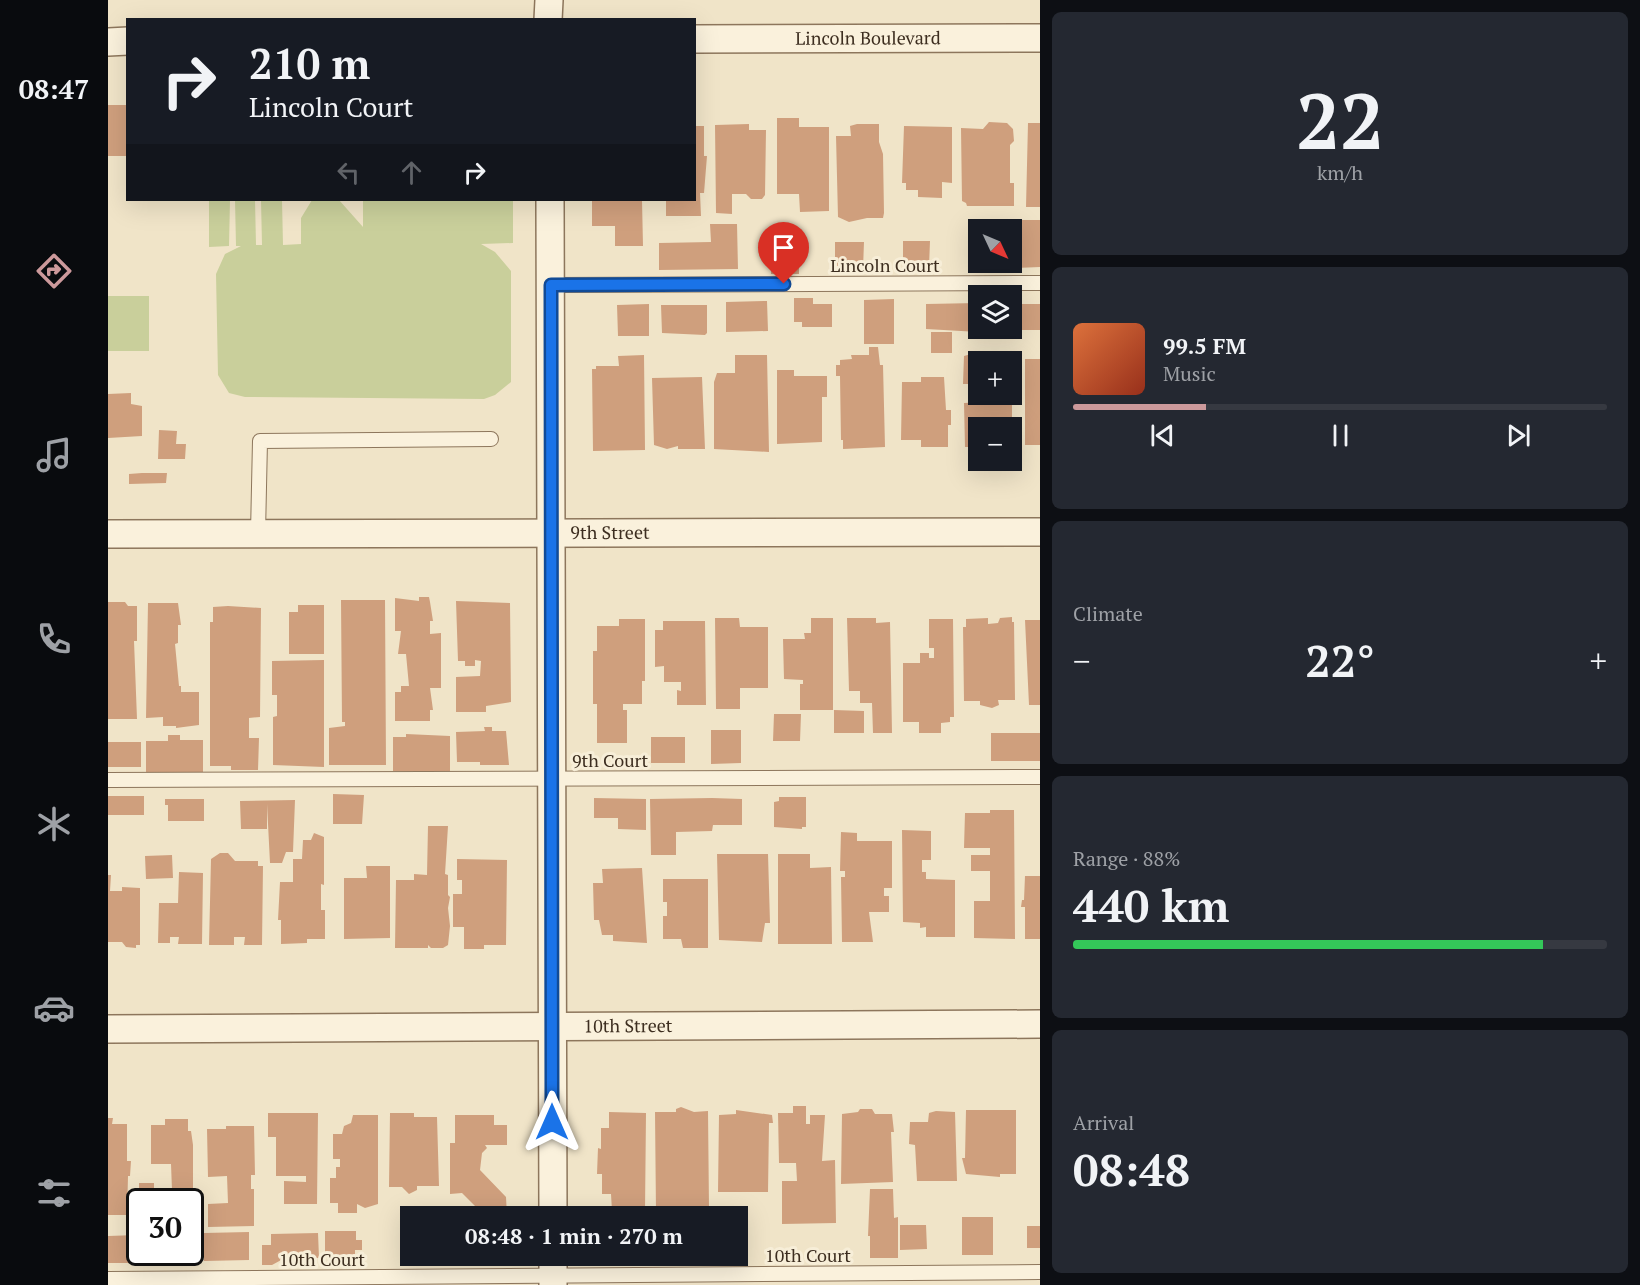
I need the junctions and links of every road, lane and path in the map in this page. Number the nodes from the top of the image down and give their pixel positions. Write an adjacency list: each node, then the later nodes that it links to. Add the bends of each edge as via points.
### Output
1 (549, 0): 2 (street)
2 (549, 18)
3 (1040, 38): 4 (street, Lincoln Boulevard)
4 (696, 39)
5 (126, 41): 6 (street)
6 (108, 42)
7 (550, 201): 9 (street)
8 (1040, 283): 9 (lane, Lincoln Court)
9 (551, 285): 13 (street)
10 (491, 439): 12 (lane, via 260,441)
11 (1040, 532): 13 (street, 9th Street)
12 (258, 533): 13 (street, 9th Street); 14 (street, 9th Street)
13 (550, 533): 16 (street)
14 (108, 534)
15 (1040, 777): 16 (lane, 9th Court)
16 (550, 779): 17 (lane, 9th Court); 19 (street)
17 (108, 780)
18 (1040, 1024): 19 (street, 10th Street)
19 (553, 1027): 20 (street, 10th Street); 21 (street)
20 (108, 1029)
21 (552, 1206)
22 (553, 1272): 23 (lane, 10th Court); 24 (lane, 10th Court)
23 (1040, 1272)
24 (108, 1279)

